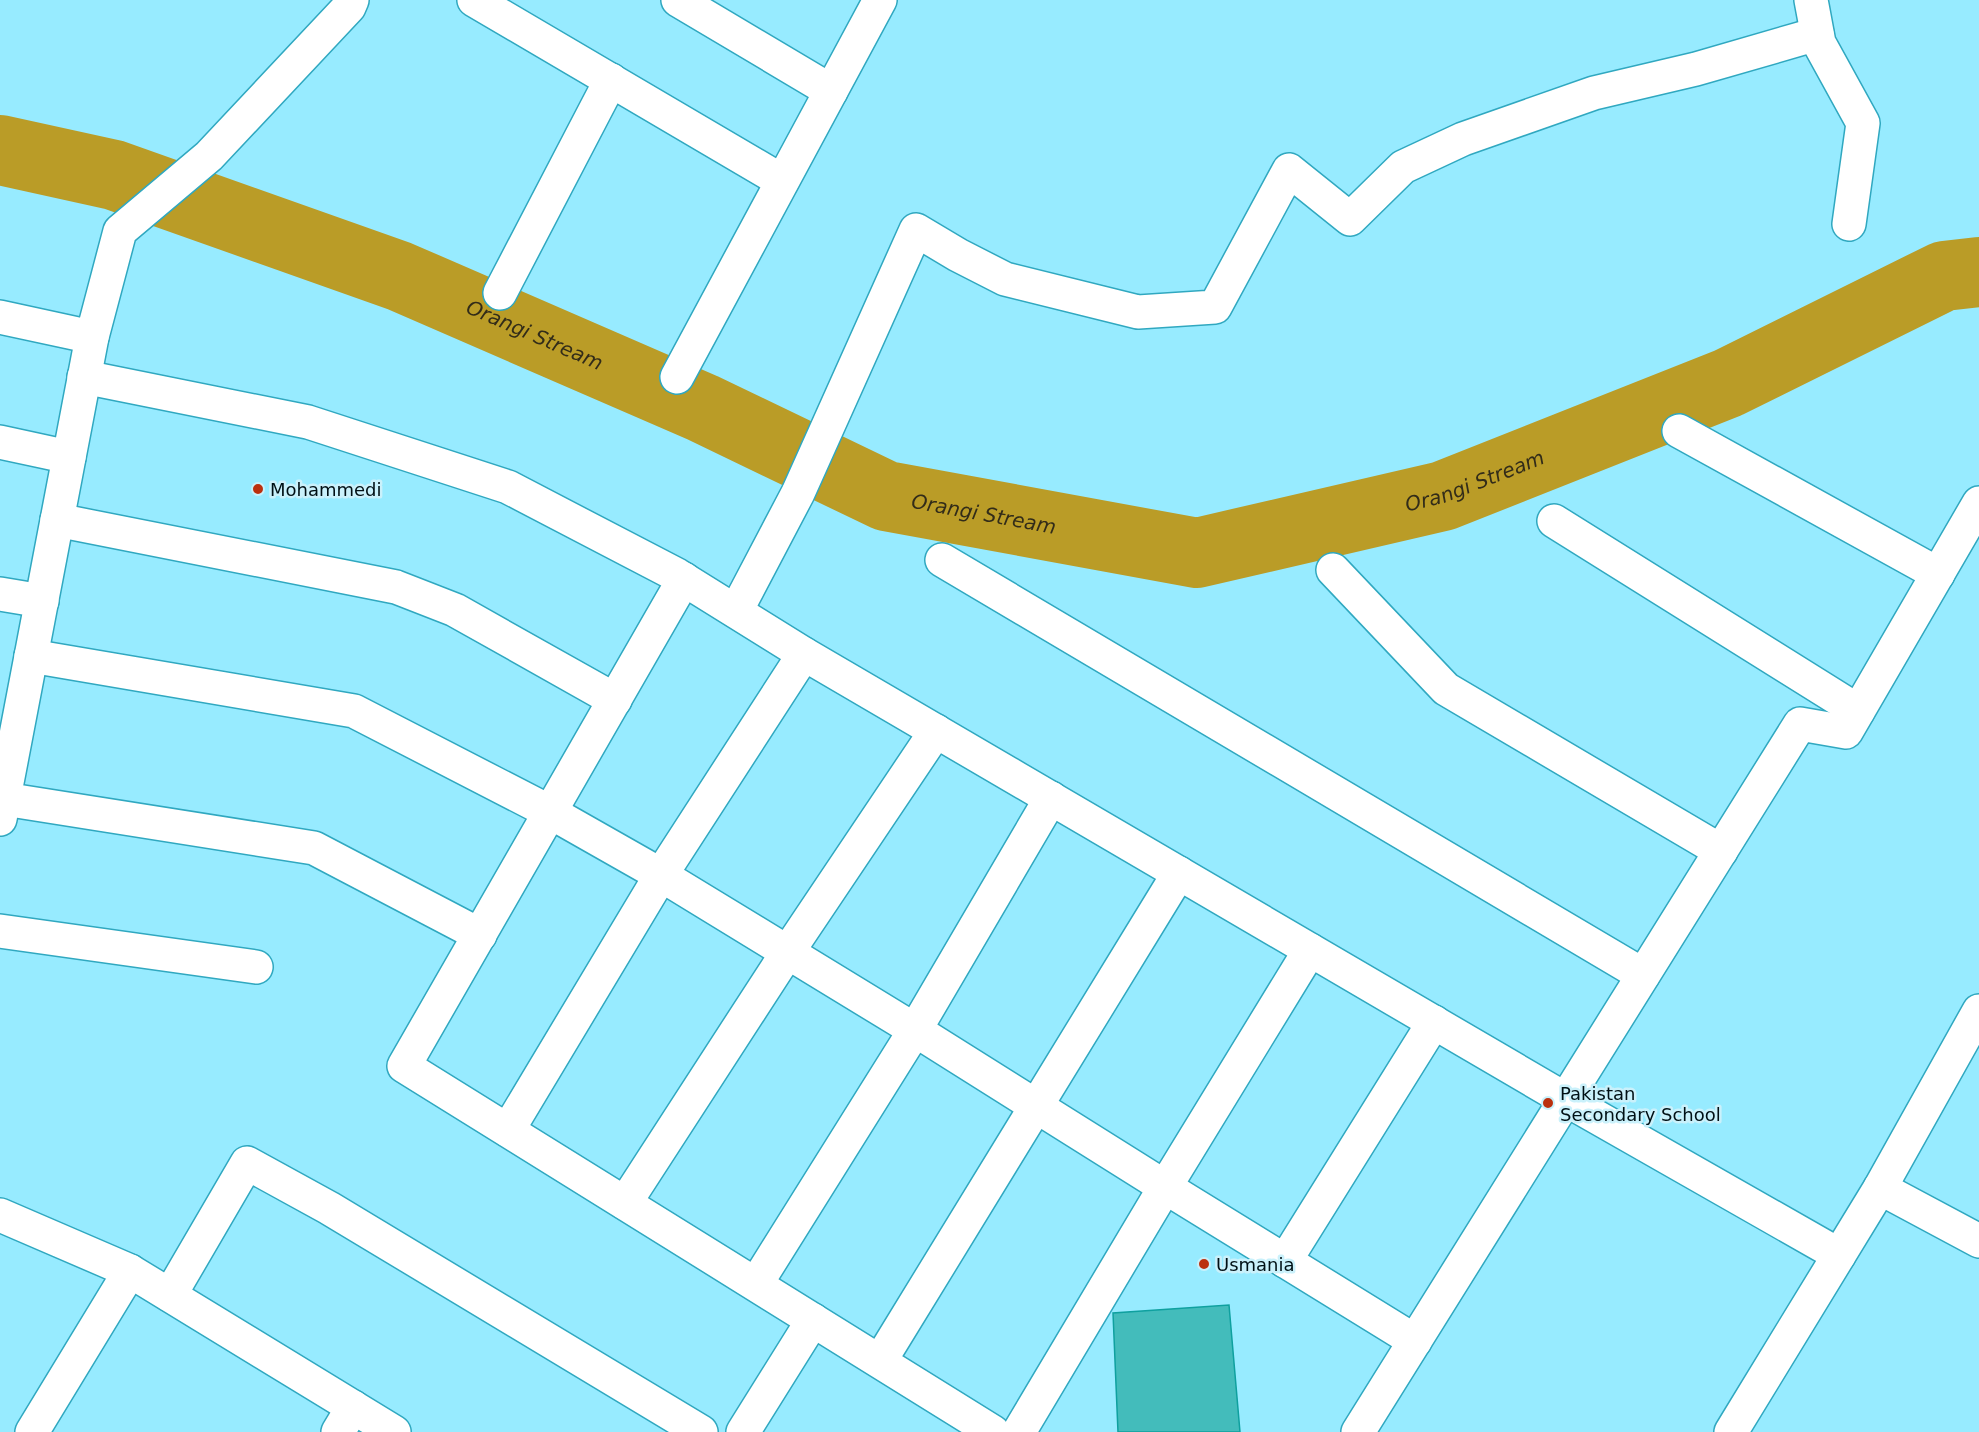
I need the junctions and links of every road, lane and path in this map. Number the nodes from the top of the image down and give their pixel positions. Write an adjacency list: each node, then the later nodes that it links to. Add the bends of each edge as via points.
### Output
1 (352, 0): 13 (street, via 209,156 120,231)
2 (474, 0): 7 (street)
3 (678, 0): 8 (street)
4 (880, 0): 8 (street)
5 (1811, 0): 6 (street)
6 (1817, 34): 10 (street, via 1863,123); 28 (street, via 1594,93 1463,139 1402,167 1350,219 1289,170 1215,307 1138,312 1005,279 916,230 798,493)
7 (610, 80): 9 (street); 11 (street)
8 (831, 91): 9 (street)
9 (782, 181): 15 (street)
10 (1849, 224)
11 (500, 293)
12 (0, 316): 13 (street)
13 (92, 337): 14 (street)
14 (84, 377): 18 (street); 25 (street, via 308,422 508,487)
15 (677, 377)
16 (1679, 431): 24 (street)
17 (0, 442): 18 (street)
18 (69, 457): 20 (street)
19 (1979, 503): 24 (street)
20 (57, 520): 27 (street); 31 (street, via 396,587 455,610)
21 (1554, 521): 32 (street)
22 (942, 560): 46 (street)
23 (1334, 570): 38 (street, via 1446,689)
24 (1938, 574): 32 (street)
25 (684, 579): 28 (street); 31 (street)
26 (0, 594): 27 (street)
27 (42, 601): 30 (street)
28 (736, 611): 29 (street)
29 (804, 654): 33 (street); 40 (street)
30 (31, 656): 34 (street); 37 (street, via 354,711)
31 (615, 700): 37 (street)
32 (1858, 711): 38 (street, via 1846,732 1800,724)
33 (936, 731): 35 (street); 44 (street)
34 (8, 734): 36 (street)
35 (1051, 798): 39 (street); 49 (street)
36 (2, 809): 42 (street, via 314,848)
37 (550, 812): 40 (street); 42 (street)
38 (1721, 851): 46 (street)
39 (1179, 873): 43 (street); 51 (street)
40 (661, 875): 44 (street); 52 (street)
41 (0, 931): 45 (street)
42 (480, 935): 52 (street, via 404,1065)
43 (1310, 950): 48 (street); 53 (street)
44 (787, 953): 49 (street); 55 (street)
45 (256, 967)
46 (1643, 975): 50 (street)
47 (1979, 1011): 54 (street)
48 (1434, 1022): 50 (street); 59 (street)
49 (915, 1030): 51 (street); 61 (street)
50 (1565, 1099): 58 (street); 64 (street)
51 (1036, 1106): 53 (street); 65 (street)
52 (508, 1130): 55 (street)
53 (1165, 1187): 59 (street); 72 (street)
54 (1880, 1188): 57 (street); 58 (street)
55 (625, 1203): 61 (street)
56 (0, 1215): 60 (street)
57 (1979, 1241)
58 (1839, 1255): 74 (street)
59 (1285, 1261): 64 (street)
60 (130, 1271): 62 (street); 67 (street)
61 (756, 1284): 63 (street)
62 (170, 1295): 66 (street); 69 (street, via 247,1163 329,1208)
63 (813, 1320): 65 (street); 70 (street)
64 (1415, 1341): 73 (street)
65 (880, 1361): 71 (street)
66 (346, 1420): 68 (street)
67 (32, 1432)
68 (394, 1432)
69 (701, 1432)
70 (743, 1432)
71 (993, 1432)
72 (1019, 1432)
73 (1358, 1432)
74 (1731, 1432)

